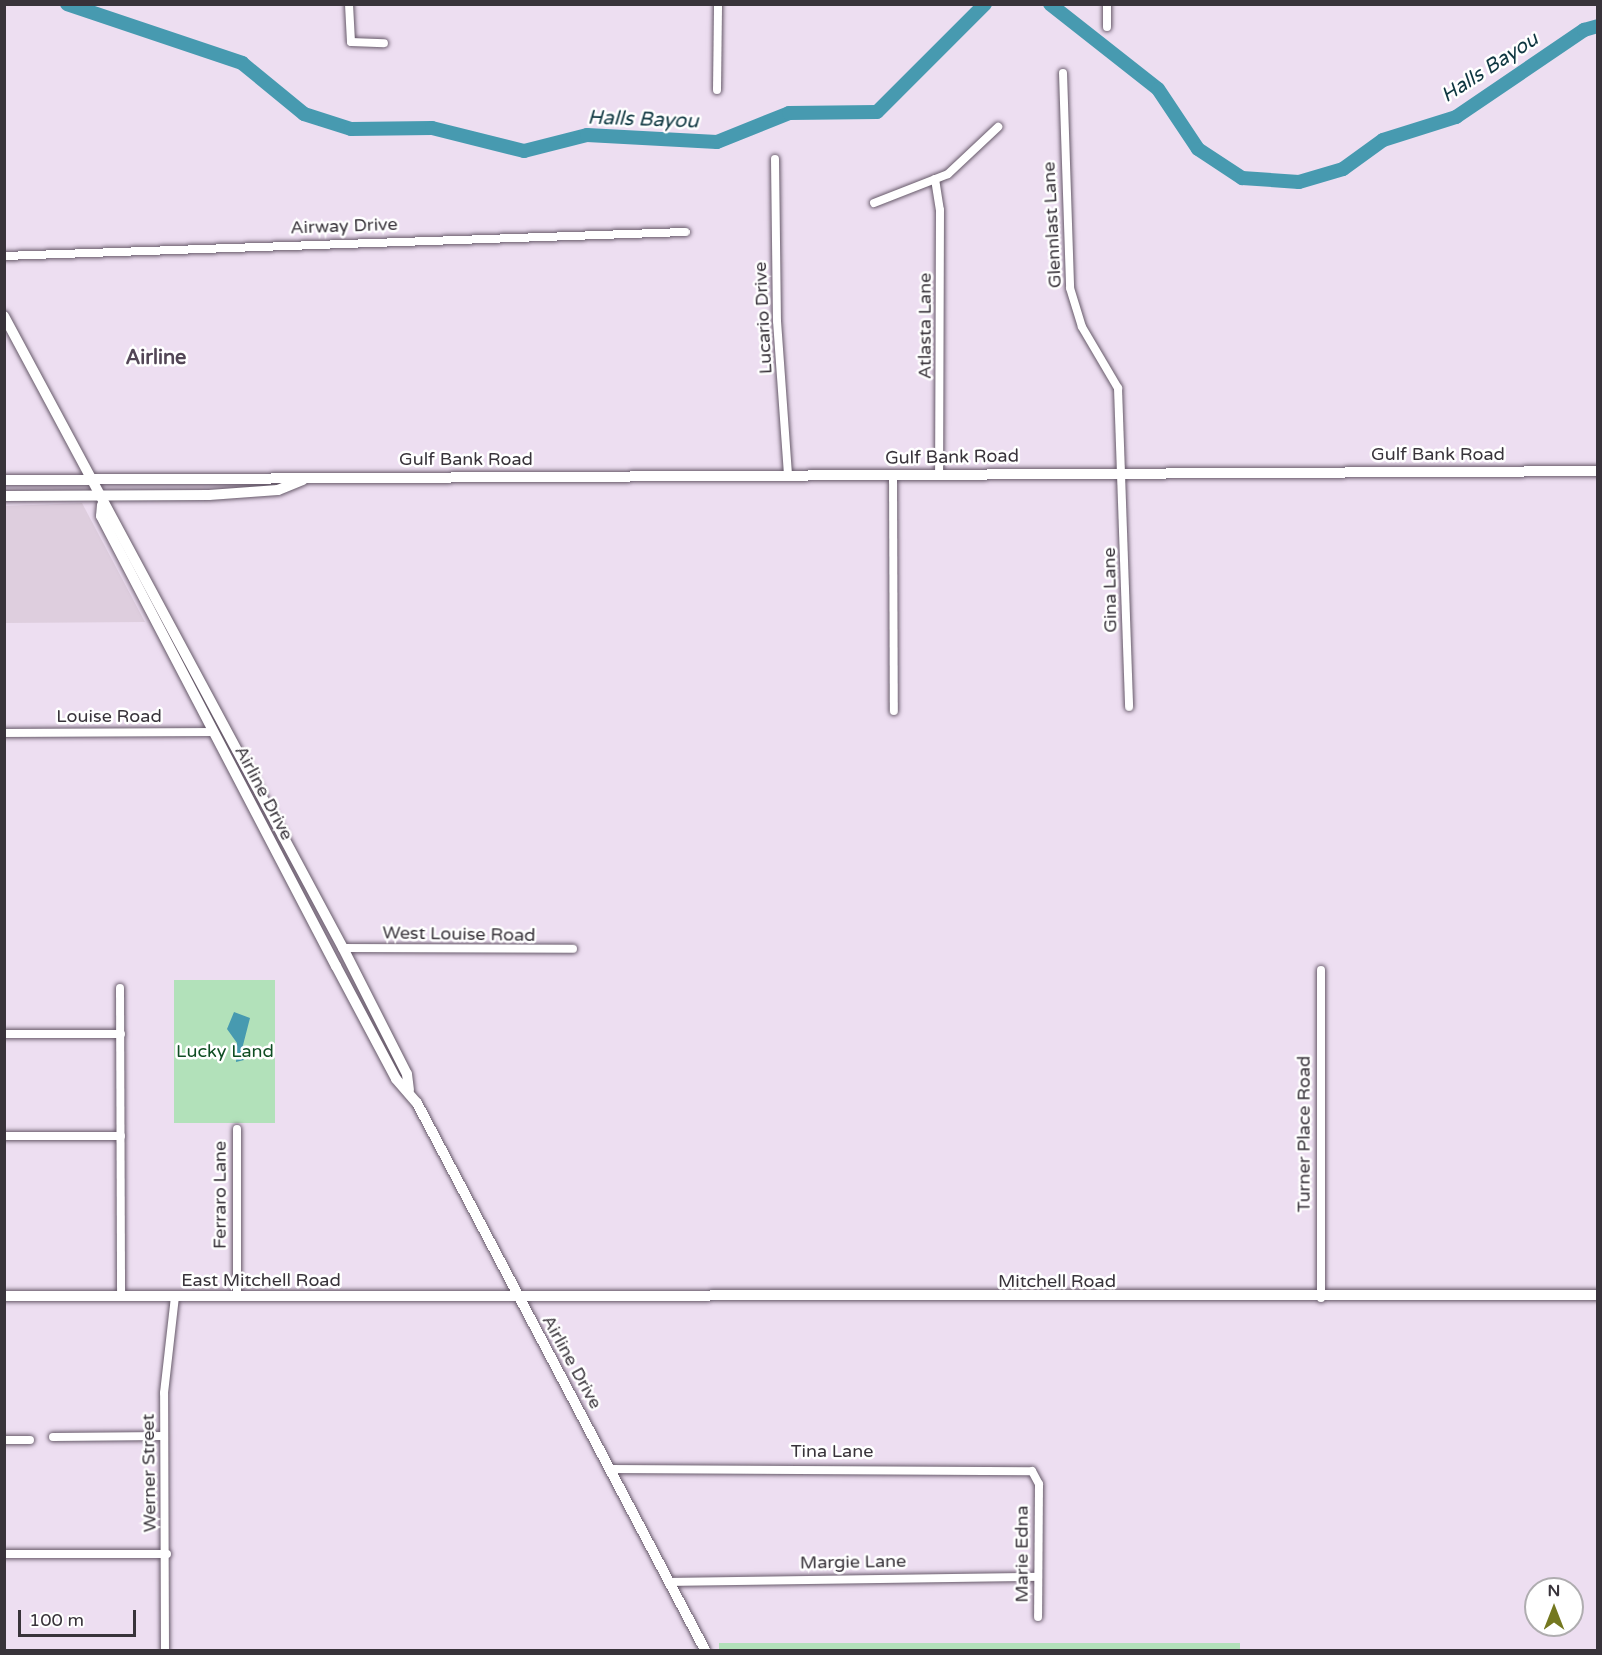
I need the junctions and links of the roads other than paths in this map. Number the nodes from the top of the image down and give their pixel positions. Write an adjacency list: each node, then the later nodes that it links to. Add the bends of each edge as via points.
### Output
1 (349, 4): 5 (street, via 351,42)
2 (718, 4): 7 (street)
3 (1107, 4): 4 (street)
4 (1107, 27)
5 (384, 44)
6 (1063, 73): 16 (street, Glennlast Lane, via 1070,288 1082,327 1118,388)
7 (717, 90)
8 (998, 127): 10 (street, via 948,174)
9 (776, 159): 19 (street, Lucario Drive, via 777,321)
10 (935, 179): 11 (street); 17 (street, Atlasta Lane, via 940,210)
11 (874, 203)
12 (686, 232): 13 (street, Airway Drive)
13 (4, 256)
14 (4, 316): 20 (main road, Airline Drive)
15 (1598, 471): 16 (main road, Gulf Bank Road)
16 (1122, 472): 17 (main road, Gulf Bank Road); 26 (street, Gina Lane)
17 (939, 473): 18 (main road, Gulf Bank Road)
18 (892, 474): 19 (main road, Gulf Bank Road); 27 (street)
19 (788, 475): 21 (main road, Gulf Bank Road)
20 (88, 479): 21 (main road, Gulf Bank Road); 22 (main road, Gulf Bank Road); 23 (main road, Airline Drive)
21 (306, 479): 23 (main road, Gulf Bank Road, via 278,490 208,495)
22 (4, 480)
23 (96, 494): 24 (main road, Gulf Bank Road); 25 (main road, Airline Drive)
24 (4, 496)
25 (102, 505): 28 (main road, Airline Drive, via 100,516); 30 (main road, Airline Drive, via 112,511)
26 (1129, 707)
27 (894, 711)
28 (213, 732): 29 (street, Louise Road); 32 (main road, Airline Drive)
29 (4, 733)
30 (343, 948): 31 (street, West Louise Road); 32 (main road); 37 (main road, Airline Drive, via 407,1074)
31 (573, 949)
32 (336, 966): 37 (main road, Airline Drive, via 396,1080)
33 (1321, 970): 47 (street, Turner Place Road)
34 (120, 988): 36 (street)
35 (4, 1034): 36 (street)
36 (121, 1034): 40 (street)
37 (409, 1090): 46 (main road, Airline Drive)
38 (237, 1129): 45 (street, Ferraro Lane)
39 (4, 1136): 40 (street)
40 (121, 1136): 44 (street)
41 (1598, 1295): 47 (main road, Mitchell Road)
42 (4, 1296): 44 (main road, East Mitchell Road)
43 (175, 1296): 44 (main road, East Mitchell Road); 45 (main road, East Mitchell Road); 48 (street, Werner Street)
44 (121, 1297)
45 (237, 1297): 46 (main road, East Mitchell Road)
46 (517, 1297): 47 (main road, Mitchell Road); 52 (main road, Airline Drive)
47 (1321, 1298)
48 (164, 1436): 49 (street); 55 (street, Werner Street)
49 (53, 1437)
50 (4, 1440): 51 (street)
51 (30, 1440)
52 (610, 1469): 53 (street, Tina Lane, via 1026,1469 1032,1471); 57 (main road, Airline Drive)
53 (1039, 1491): 56 (street, Marie Edna)
54 (4, 1554): 55 (street)
55 (167, 1554): 59 (street, Werner Street)
56 (1038, 1576): 57 (street, Margie Lane); 58 (street, Marie Edna)
57 (669, 1582): 60 (main road, Airline Drive)
58 (1038, 1617)
59 (165, 1650)
60 (705, 1650)

